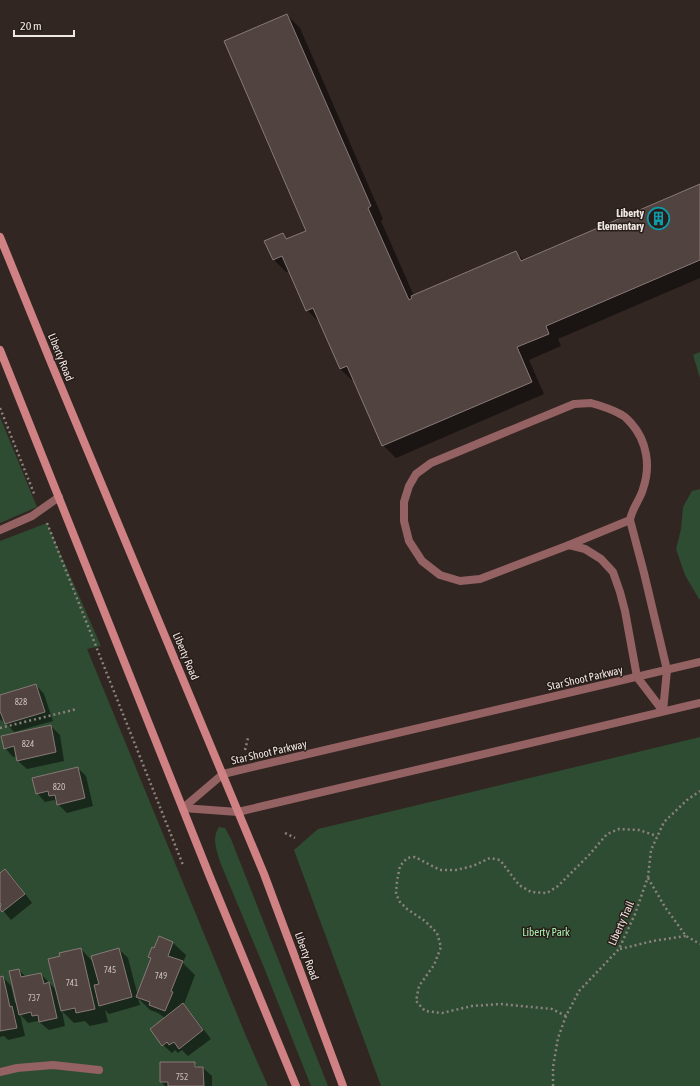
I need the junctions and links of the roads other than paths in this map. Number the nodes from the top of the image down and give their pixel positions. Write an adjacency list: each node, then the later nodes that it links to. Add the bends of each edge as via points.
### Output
1 (0, 237): 12 (main road, Liberty Road)
2 (0, 350): 3 (main road)
3 (58, 497): 5 (street, via 32,516); 13 (main road)
4 (630, 520): 6 (street); 6 (street, via 646,476 645,446 638,431 624,416 607,407 591,403 574,404 431,463 416,474 409,486 404,502 404,521 409,541 422,561 440,575 460,581 480,579); 8 (street)
5 (0, 530)
6 (569, 545): 9 (street, via 585,549 601,559 613,572 625,611)
7 (700, 662): 8 (street, Star Shoot Parkway)
8 (667, 670): 9 (street, Star Shoot Parkway); 11 (street)
9 (637, 678): 11 (street); 12 (street, Star Shoot Parkway)
10 (700, 704): 11 (street)
11 (663, 711): 14 (street)
12 (223, 774): 13 (street, Star Shoot Parkway); 14 (main road, Liberty Road)
13 (183, 808): 14 (street); 17 (main road)
14 (238, 812): 18 (main road, Liberty Road, via 264,874)
15 (99, 1070): 16 (street, via 53,1065)
16 (0, 1072)
17 (296, 1086)
18 (343, 1086)

